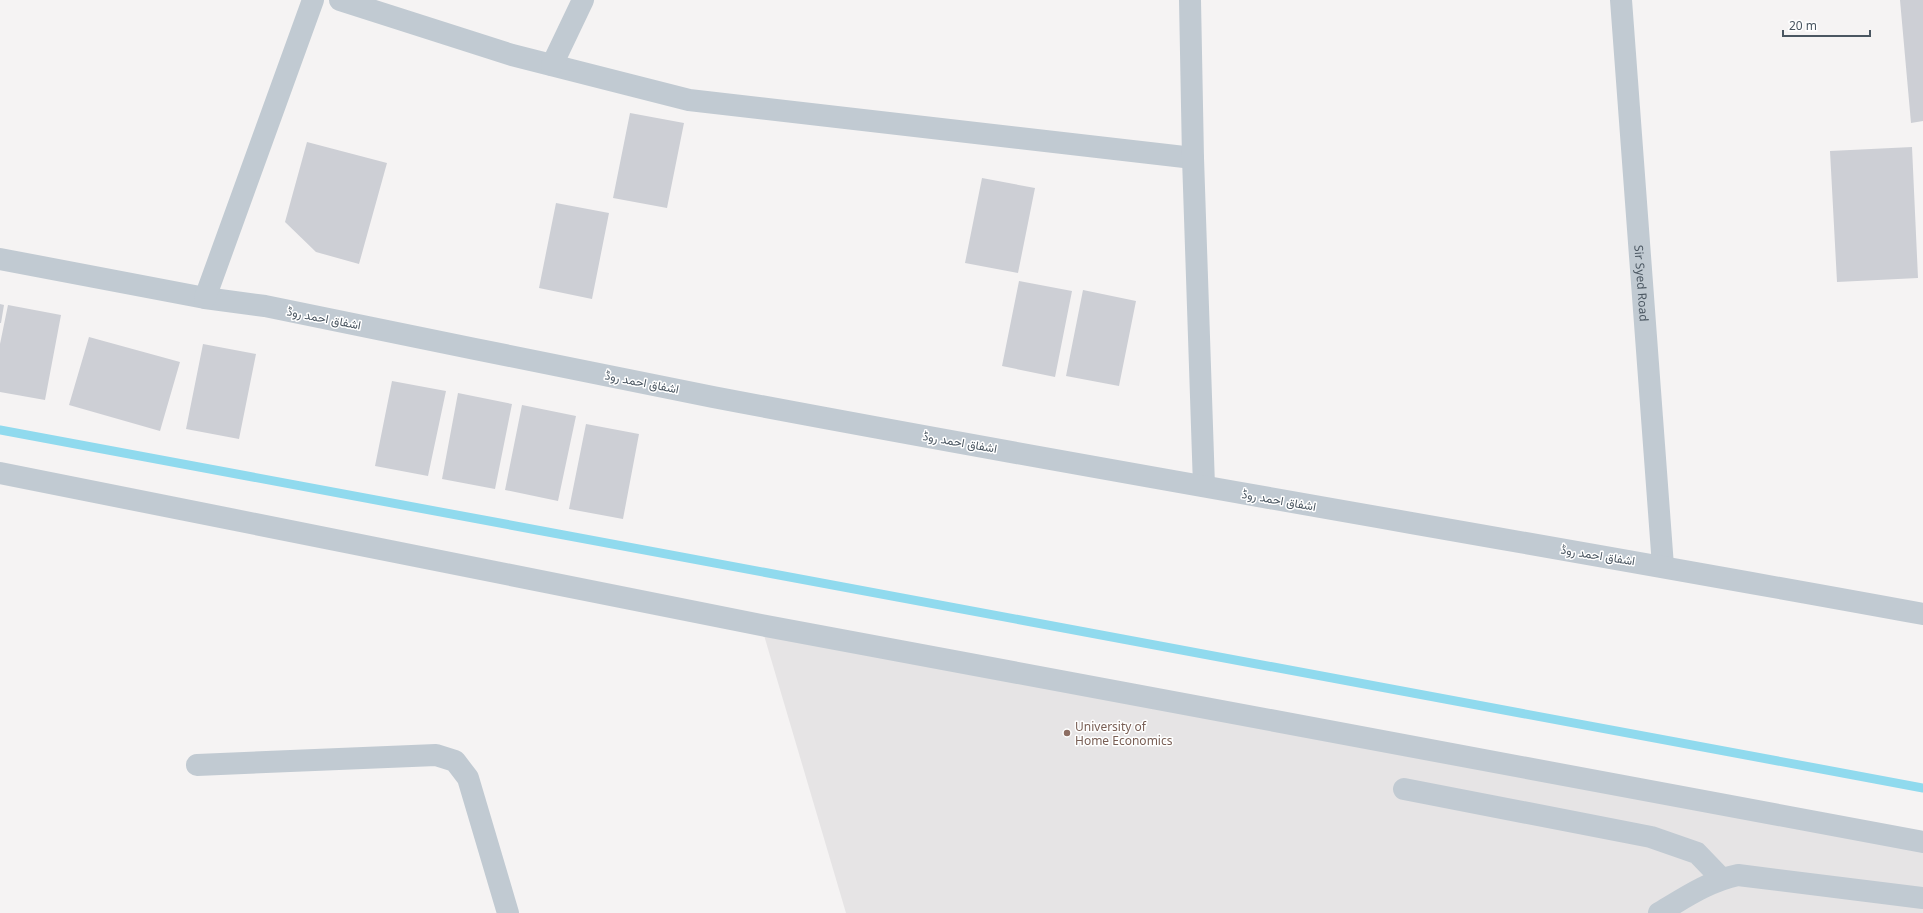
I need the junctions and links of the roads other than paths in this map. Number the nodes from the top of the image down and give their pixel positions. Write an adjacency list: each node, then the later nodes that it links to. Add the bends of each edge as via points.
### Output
1 (313, 0): 9 (street)
2 (340, 0): 6 (street, via 512,55)
3 (583, 0): 6 (street)
4 (1190, 0): 7 (street)
5 (1621, 0): 12 (street, Sir Syed Road)
6 (552, 65): 7 (street, via 688,100)
7 (1193, 158): 11 (street)
8 (0, 258): 9 (street, اشفاق احمد روڈ)
9 (205, 298): 11 (street, اشفاق احمد روڈ, via 265,306 712,397)
10 (0, 473): 16 (street, via 761,625)
11 (1204, 486): 12 (street, اشفاق احمد روڈ)
12 (1663, 566): 13 (street, اشفاق احمد روڈ)
13 (1923, 614)
14 (197, 765): 19 (street, via 436,755 455,761 468,778)
15 (1404, 789): 17 (street, via 1650,838 1697,853)
16 (1923, 842)
17 (1722, 879): 18 (street, via 1738,875); 20 (street)
18 (1923, 898)
19 (508, 913)
20 (1659, 913)

